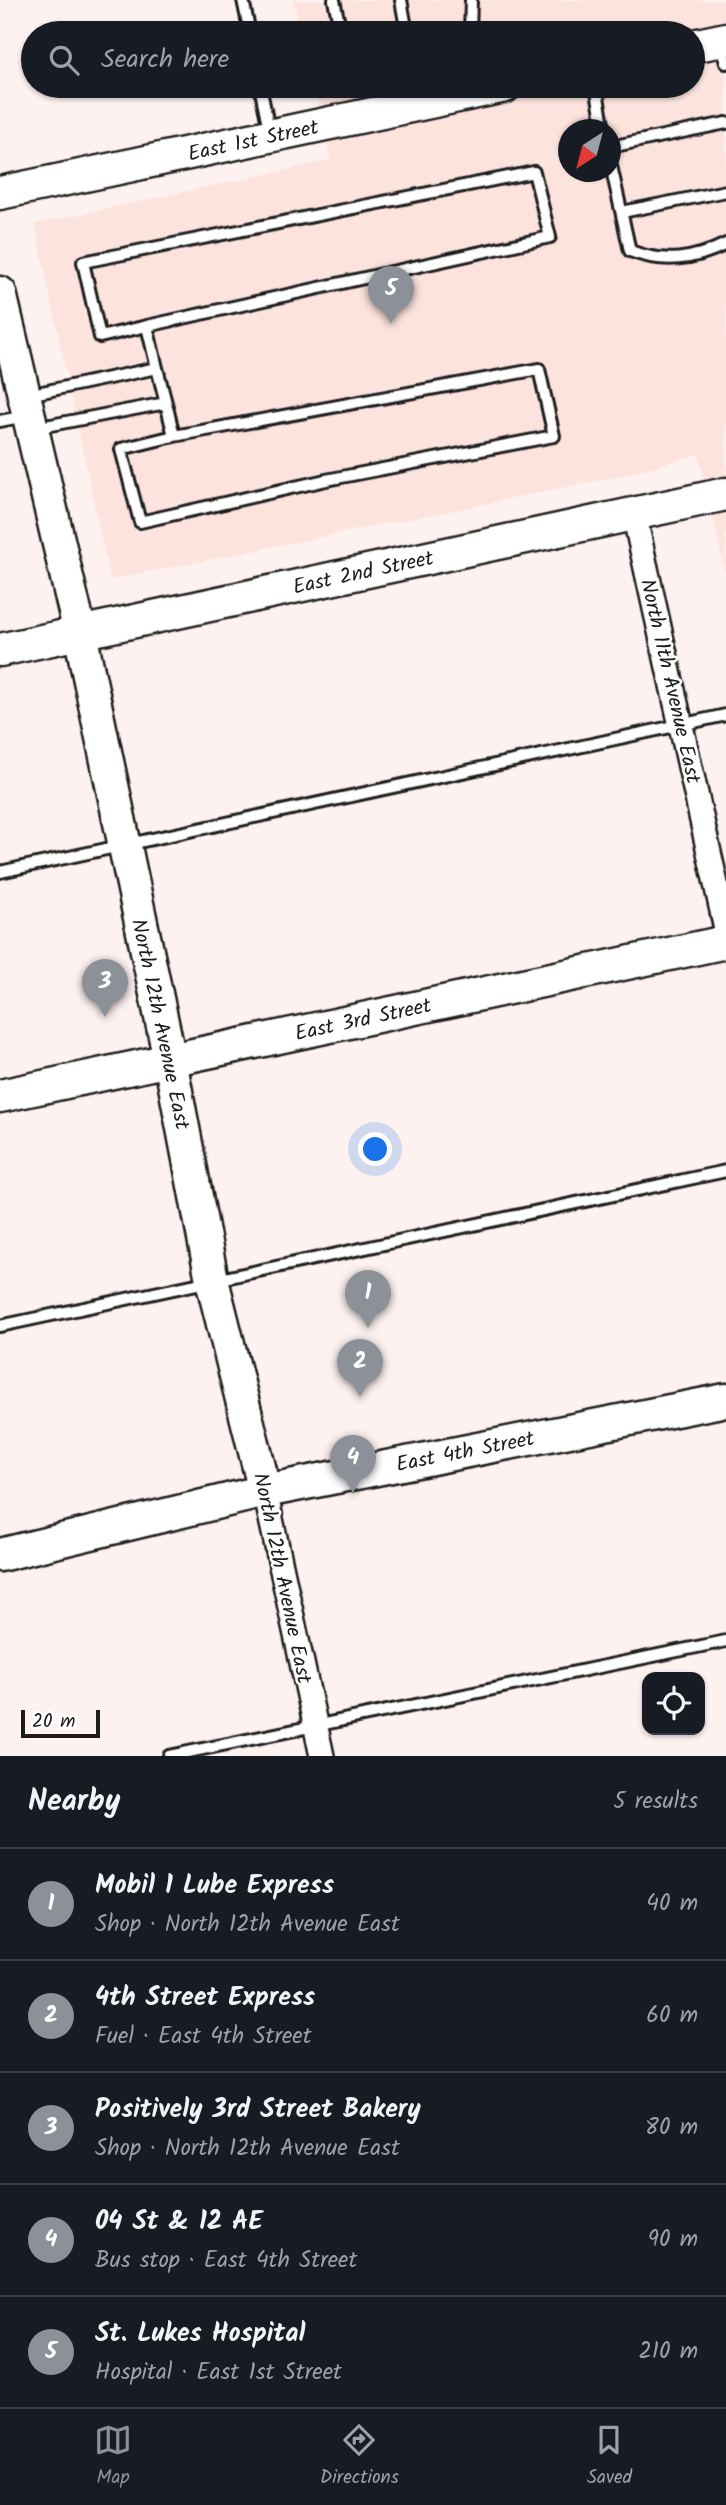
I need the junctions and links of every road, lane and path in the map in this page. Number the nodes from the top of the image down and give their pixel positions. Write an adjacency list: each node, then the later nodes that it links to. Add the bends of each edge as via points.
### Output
1 (243, 0): 5 (lane)
2 (334, 0): 6 (lane)
3 (401, 0): 7 (lane)
4 (471, 0): 8 (lane)
5 (247, 21)
6 (338, 21)
7 (405, 21)
8 (468, 21)
9 (262, 98): 14 (lane)
10 (442, 98): 14 (street, East 1st Street)
11 (598, 98): 12 (lane)
12 (602, 119)
13 (726, 123): 15 (lane)
14 (270, 136): 18 (street, East 1st Street)
15 (621, 145)
16 (616, 182): 19 (lane)
17 (726, 191): 19 (lane)
18 (0, 194)
19 (622, 212): 20 (lane, via 631,251 645,256 672,260)
20 (726, 244)
21 (0, 293): 25 (street, North 12th Avenue East)
22 (146, 326): 22 (lane, via 550,237 534,172 83,262 100,337); 23 (lane)
23 (157, 368): 24 (lane); 25 (lane)
24 (166, 403): 25 (lane); 26 (lane)
25 (21, 415): 29 (street, North 12th Avenue East)
26 (174, 436): 26 (lane, via 121,449 140,522 554,436 539,369)
27 (726, 494): 28 (street, East 2nd Street)
28 (634, 514): 29 (street, East 2nd Street); 32 (street, North 11th Avenue East)
29 (80, 633): 30 (street, East 2nd Street); 33 (street, North 12th Avenue East)
30 (0, 650)
31 (726, 715): 32 (lane)
32 (680, 724): 33 (lane); 35 (street, North 11th Avenue East)
33 (124, 845): 34 (lane); 37 (street, North 12th Avenue East)
34 (0, 872)
35 (726, 929)
36 (726, 942): 37 (street, East 3rd Street)
37 (170, 1060): 38 (street, East 3rd Street); 40 (street, North 12th Avenue East)
38 (0, 1096)
39 (726, 1171): 40 (lane)
40 (212, 1280): 41 (lane); 43 (street, North 12th Avenue East)
41 (0, 1326)
42 (726, 1399): 43 (street, East 4th Street)
43 (265, 1491): 44 (street, East 4th Street); 46 (street, North 12th Avenue East)
44 (0, 1555)
45 (726, 1641): 46 (lane)
46 (316, 1726): 47 (lane); 48 (street, North 12th Avenue East)
47 (169, 1756)
48 (322, 1756)

